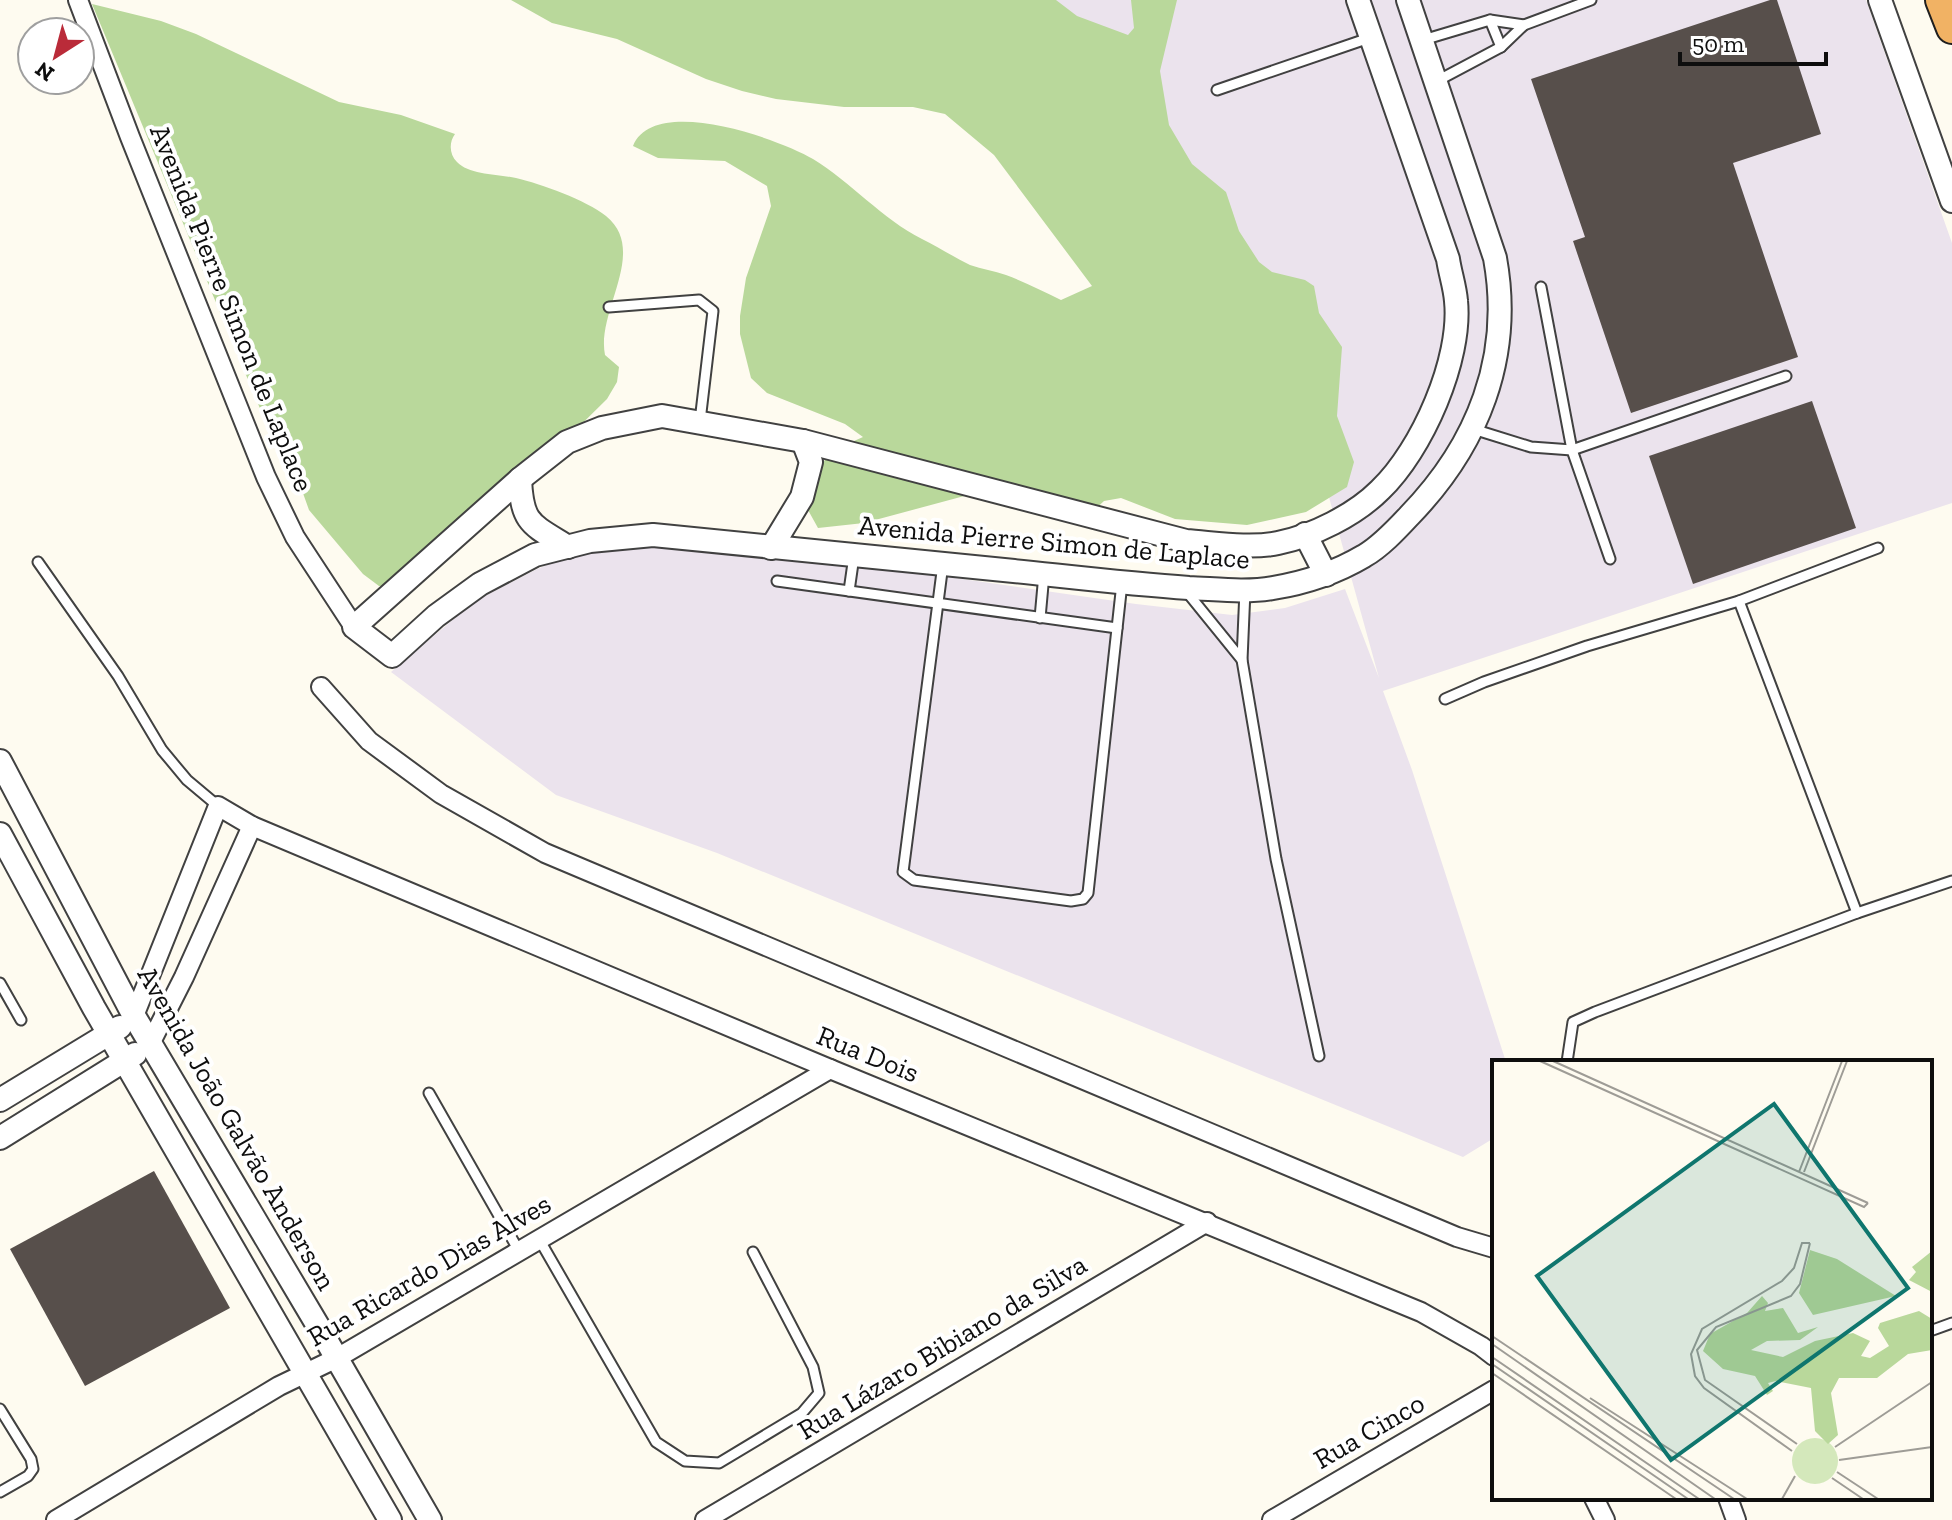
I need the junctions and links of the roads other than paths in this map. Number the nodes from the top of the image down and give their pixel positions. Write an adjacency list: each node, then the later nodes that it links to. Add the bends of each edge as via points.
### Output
1 (78, 0): 42 (street, Avenida Pierre Simon de Laplace, via 266,477 295,537)
2 (1358, 0): 10 (street, Avenida Pierre Simon de Laplace)
3 (1408, 0): 11 (street, Avenida Pierre Simon de Laplace)
4 (1591, 0): 8 (lane)
5 (1880, 0): 15 (street)
6 (1941, 0): 9 (highway)
7 (1490, 20): 8 (lane); 11 (lane); 12 (lane)
8 (1524, 25): 12 (lane)
9 (1952, 28)
10 (1372, 37): 14 (lane); 24 (street, Avenida Pierre Simon de Laplace, via 1448,259 1457,303 1452,352 1425,428 1380,490 1338,520)
11 (1423, 40): 13 (street, Avenida Pierre Simon de Laplace)
12 (1501, 47): 13 (lane)
13 (1437, 81): 20 (street, Avenida Pierre Simon de Laplace, via 1500,287 1496,359)
14 (1217, 90)
15 (1952, 201)
16 (1541, 287): 22 (lane)
17 (609, 307): 19 (lane, via 699,300 713,311)
18 (1786, 376): 22 (lane)
19 (700, 421): 21 (street, Avenida Pierre Simon de Laplace); 23 (street, Avenida Pierre Simon de Laplace, via 662,416 602,428 567,442)
20 (1473, 429): 22 (lane, via 1531,447); 33 (street, Avenida Pierre Simon de Laplace, via 1431,493 1400,525 1366,555)
21 (803, 441): 24 (street, Avenida Pierre Simon de Laplace, via 1186,541 1277,543); 26 (street, via 811,462 802,497)
22 (1572, 450): 29 (lane)
23 (520, 479): 25 (street, via 521,508 530,522); 42 (street, Avenida Pierre Simon de Laplace)
24 (1305, 534): 33 (street)
25 (568, 547): 26 (street, Avenida Pierre Simon de Laplace, via 653,535); 42 (street, Avenida Pierre Simon de Laplace, via 535,555 480,584 392,656)
26 (771, 548): 28 (street, Avenida Pierre Simon de Laplace)
27 (1878, 548): 39 (lane)
28 (854, 556): 31 (street, Avenida Pierre Simon de Laplace); 38 (lane)
29 (1610, 559)
30 (38, 562): 48 (lane, via 118,676 162,750)
31 (943, 564): 32 (street, Avenida Pierre Simon de Laplace); 40 (lane)
32 (1044, 574): 35 (street, Avenida Pierre Simon de Laplace); 41 (lane)
33 (1326, 575): 37 (street, Avenida Pierre Simon de Laplace)
34 (777, 581): 38 (lane)
35 (1122, 583): 36 (street, Avenida Pierre Simon de Laplace); 43 (lane)
36 (1182, 587): 37 (street, Avenida Pierre Simon de Laplace); 44 (lane)
37 (1245, 590): 44 (lane)
38 (849, 591): 40 (lane)
39 (1739, 601): 46 (lane, via 1587,646); 52 (lane)
40 (939, 604): 41 (lane); 43 (lane, via 903,872 914,880 1071,901 1088,893)
41 (1040, 618): 43 (lane)
42 (354, 627)
43 (1117, 628)
44 (1242, 660): 58 (lane, via 1276,859)
45 (321, 687): 67 (street, via 381,750 441,794 545,853)
46 (1445, 699)
47 (0, 761): 54 (street, Avenida João Galvão Anderson)
48 (218, 806): 49 (street, Rua Dois); 54 (street)
49 (252, 826): 57 (street); 61 (street, Rua Dois)
50 (0, 834): 56 (street)
51 (1952, 881): 52 (lane)
52 (1857, 913): 59 (lane, via 1573,1022)
53 (0, 983): 55 (lane)
54 (134, 1016): 56 (street); 57 (street, Avenida João Galvão Anderson)
55 (21, 1020)
56 (109, 1035): 60 (street); 63 (street)
57 (150, 1044): 60 (street); 73 (street, Avenida João Galvão Anderson)
58 (1319, 1056)
59 (1567, 1060)
60 (125, 1061): 64 (street); 74 (street)
61 (830, 1069): 65 (street, Rua Dois); 66 (street, Rua Ricardo Dias Alves)
62 (429, 1093): 68 (lane)
63 (0, 1100)
64 (0, 1138)
65 (1207, 1222): 72 (street, Rua Dois, via 1421,1312); 83 (street, Rua Lázaro Bibiano da Silva)
66 (539, 1239): 68 (street, Rua Ricardo Dias Alves); 69 (lane, via 656,1442 685,1461 719,1463 802,1413 819,1393 813,1367)
67 (1492, 1247)
68 (519, 1251): 73 (street, Rua Ricardo Dias Alves)
69 (753, 1252)
70 (1952, 1323): 71 (lane)
71 (1932, 1330)
72 (1492, 1354)
73 (337, 1358): 74 (street, Rua Ricardo Dias Alves); 82 (street, Avenida João Galvão Anderson)
74 (306, 1372): 80 (street, Rua Ricardo Dias Alves); 81 (street)
75 (1492, 1391): 84 (street, Rua Cinco)
76 (0, 1409): 77 (lane, via 33,1469)
77 (0, 1492)
78 (1595, 1500): 85 (street)
79 (1729, 1500): 86 (street)
80 (56, 1520)
81 (390, 1520)
82 (430, 1520)
83 (705, 1520)
84 (1272, 1520)
85 (1605, 1520)
86 (1736, 1520)

